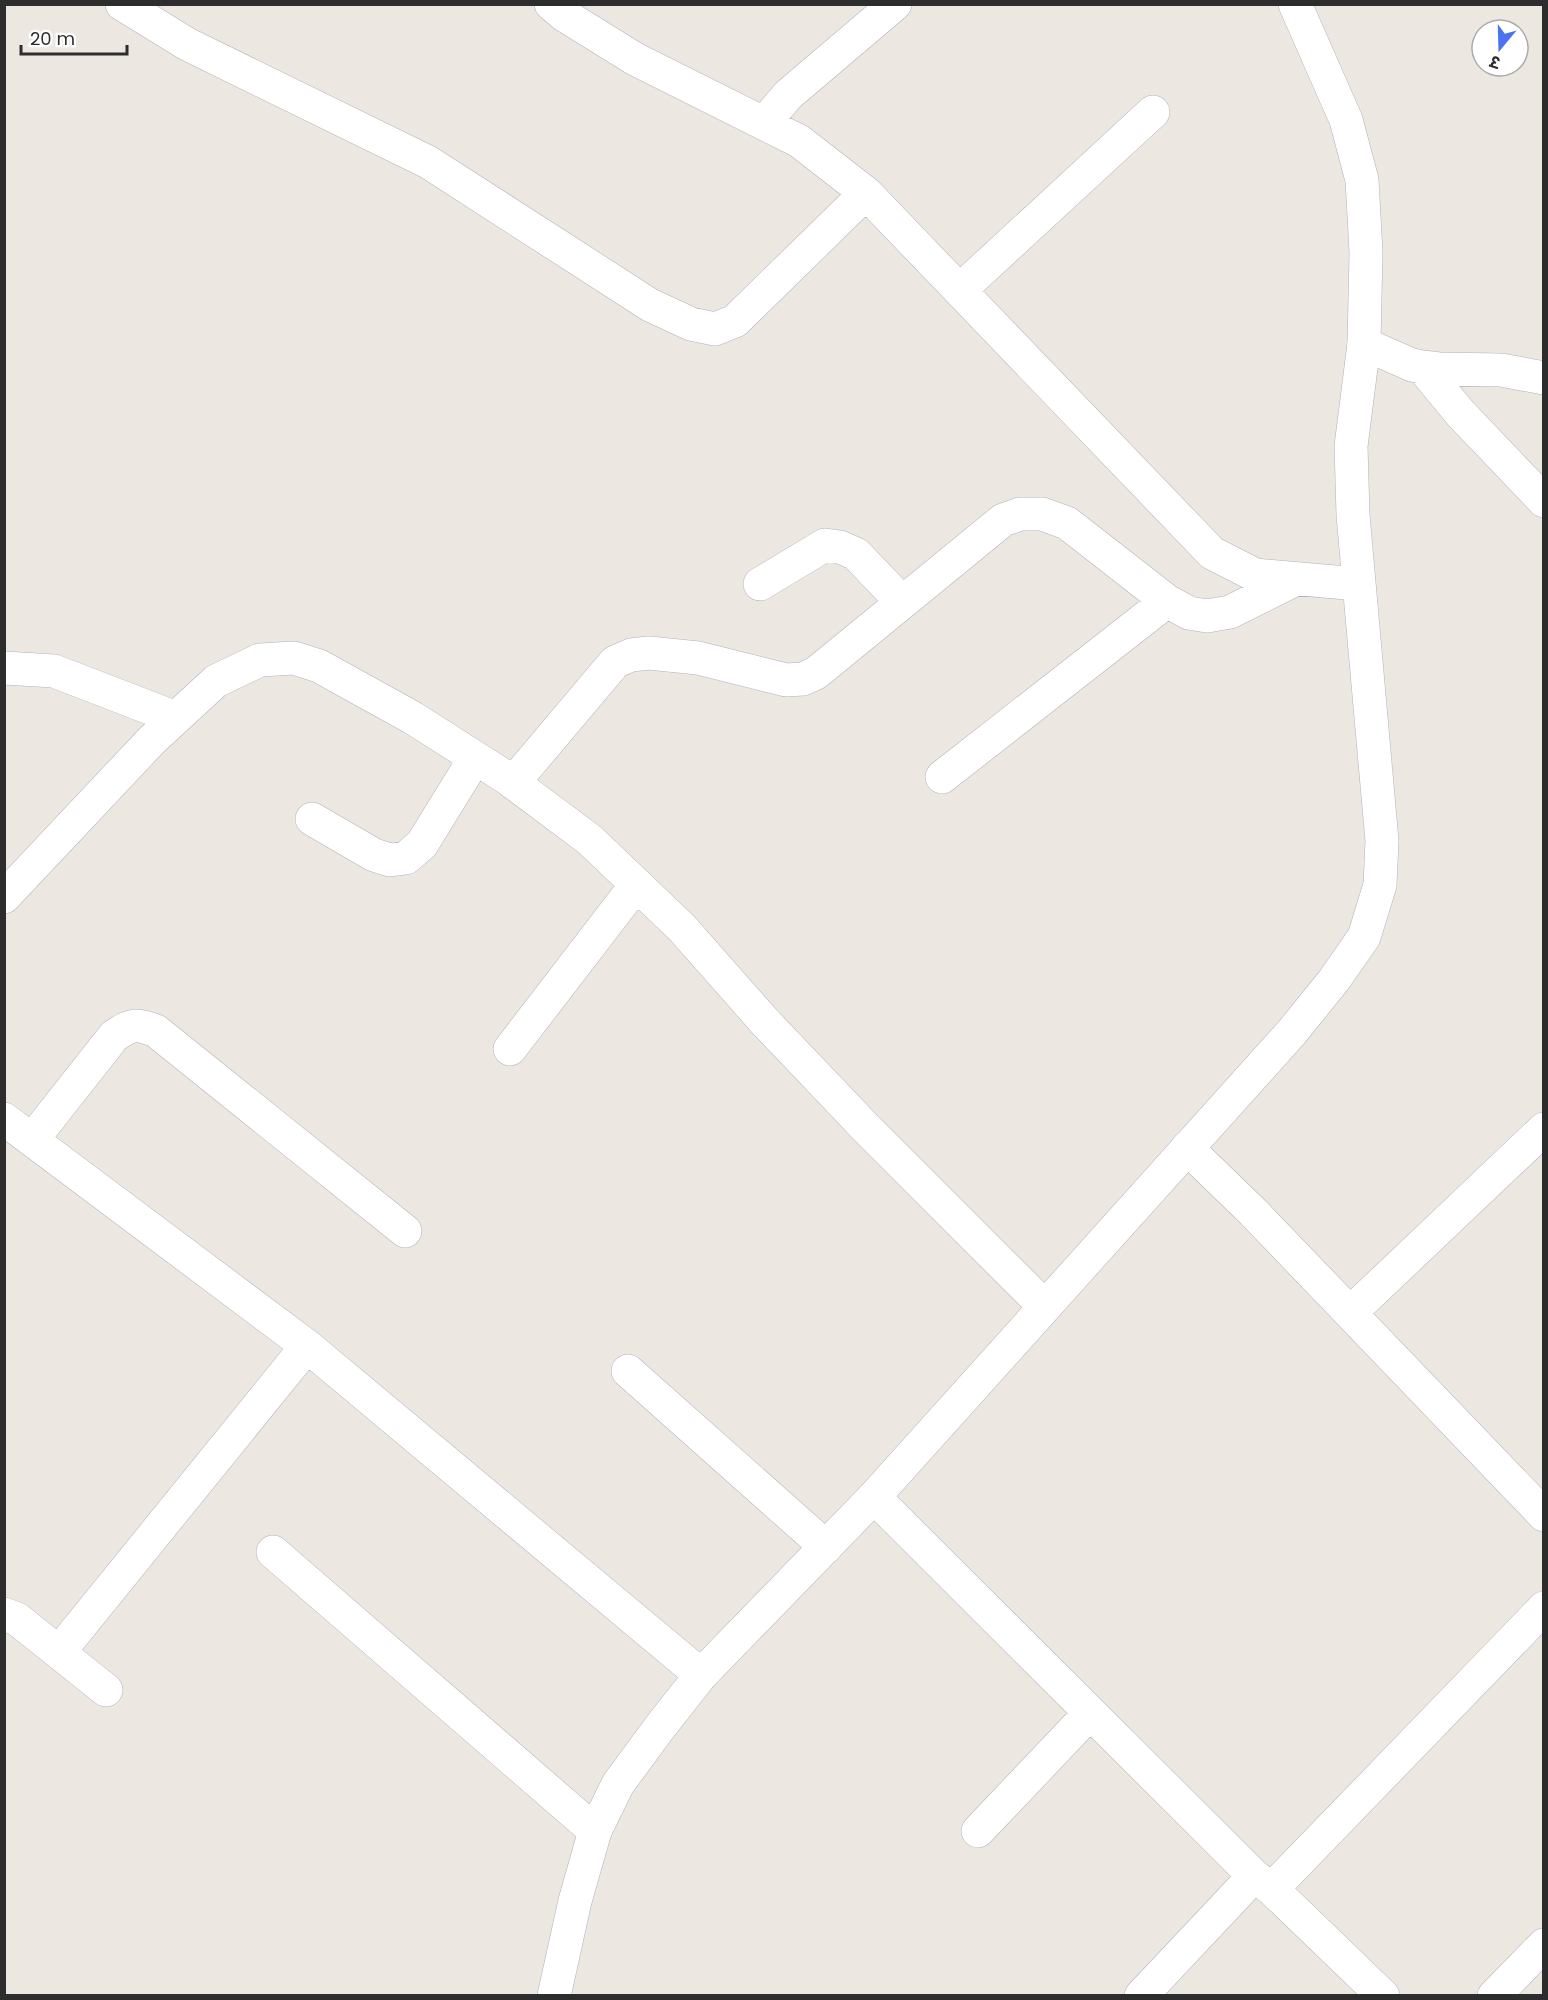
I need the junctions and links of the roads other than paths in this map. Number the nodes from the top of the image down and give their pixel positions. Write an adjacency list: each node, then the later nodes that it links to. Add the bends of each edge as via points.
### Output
1 (122, 4): 7 (street, via 187,44 428,162 650,305 691,324 715,329 735,321)
2 (551, 4): 6 (street, via 635,59)
3 (895, 4): 6 (street, via 795,88)
4 (1295, 4): 9 (street, via 1346,120 1362,180 1366,252)
5 (1154, 112): 8 (street)
6 (764, 123): 7 (street, via 799,141)
7 (866, 193): 8 (street)
8 (960, 290): 13 (street, via 1212,553 1255,575)
9 (1364, 344): 10 (street); 15 (street, via 1351,446)
10 (1422, 367): 11 (street, via 1502,370); 12 (street)
11 (1544, 378)
12 (1544, 501)
13 (1296, 579): 15 (street); 16 (street, via 1230,612 1207,616 1189,613)
14 (760, 584): 17 (street, via 825,545 856,554)
15 (1358, 584): 30 (street, via 1379,794 1380,885 1364,937 1334,980)
16 (1167, 601): 17 (street, via 1067,523 1042,514 1020,514 1003,520); 21 (street)
17 (902, 602): 22 (street, via 816,673 803,679 786,680 698,657 649,653 615,662)
18 (4, 668): 19 (street, via 54,671)
19 (176, 718): 20 (street, via 216,681 260,660 294,658 319,666); 25 (street)
20 (475, 758): 22 (street); 23 (street, via 422,844 406,858 390,860 374,855)
21 (942, 777)
22 (513, 783): 24 (street, via 590,840)
23 (312, 819)
24 (636, 885): 26 (street); 32 (street, via 682,928 867,1129)
25 (4, 897)
26 (510, 1050)
27 (4, 1119): 29 (street)
28 (1544, 1129): 33 (street)
29 (33, 1140): 31 (street, via 114,1036 139,1024 156,1031); 34 (street)
30 (1187, 1148): 32 (street); 33 (street)
31 (405, 1231)
32 (1044, 1306): 36 (street)
33 (1350, 1313): 37 (street)
34 (307, 1346): 42 (street); 43 (street)
35 (628, 1371): 38 (street)
36 (874, 1497): 38 (street); 45 (street)
37 (1544, 1515)
38 (826, 1547): 43 (street)
39 (273, 1552): 46 (street)
40 (1544, 1608): 48 (street)
41 (4, 1614): 42 (street, via 17,1619)
42 (59, 1652): 44 (street)
43 (701, 1675): 46 (street, via 618,1784)
44 (106, 1690)
45 (1090, 1713): 47 (street); 48 (street)
46 (595, 1831): 50 (street)
47 (978, 1831)
48 (1263, 1882): 51 (street); 52 (street)
49 (1544, 1946): 53 (street)
50 (554, 1995)
51 (1141, 1995)
52 (1383, 1995)
53 (1494, 1995)

